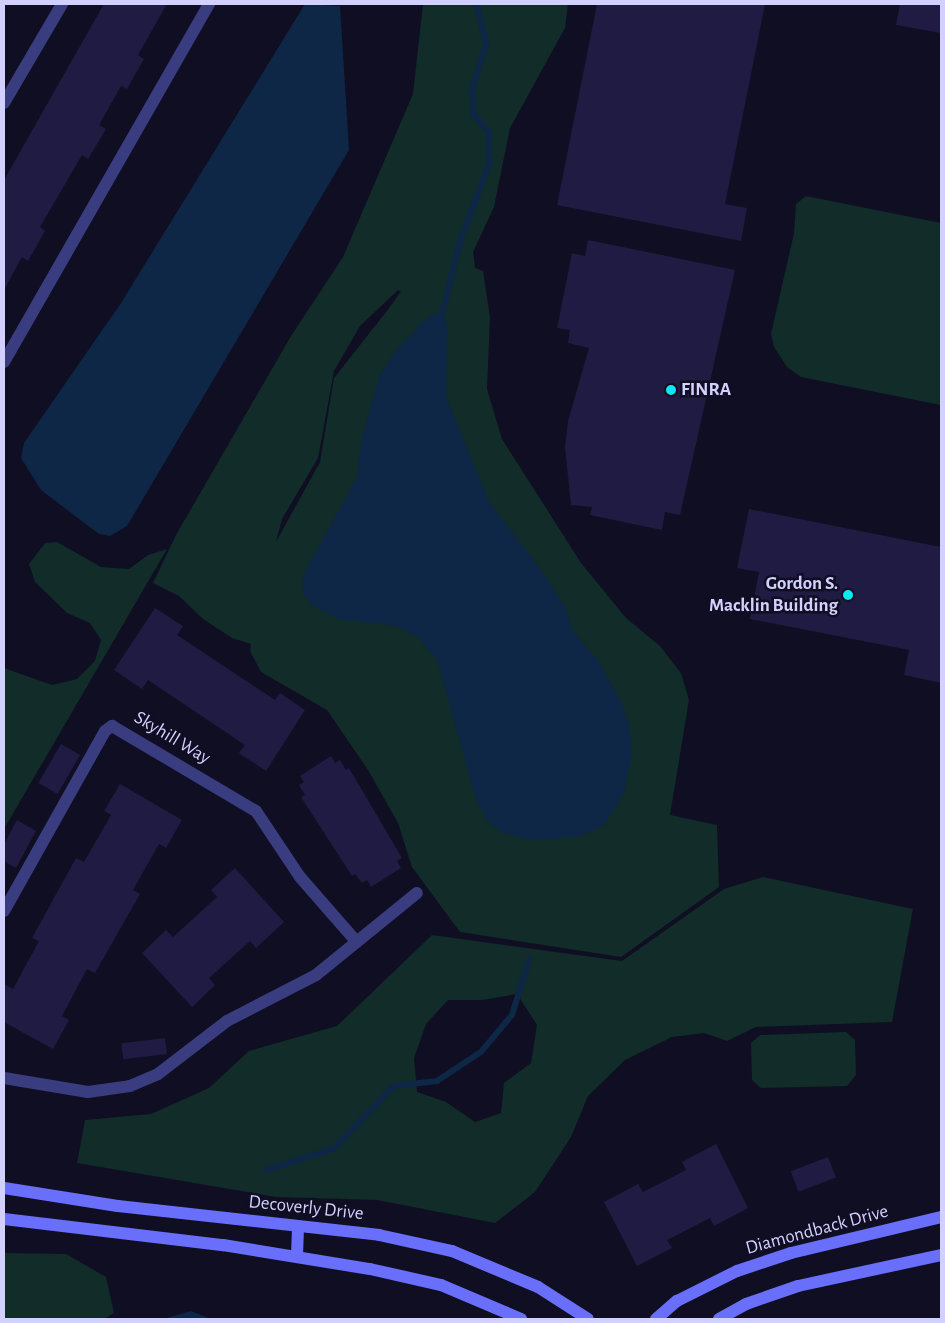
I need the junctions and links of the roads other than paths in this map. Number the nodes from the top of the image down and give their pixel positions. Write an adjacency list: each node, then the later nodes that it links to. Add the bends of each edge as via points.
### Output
1 (62, 4): 3 (street)
2 (209, 4): 4 (street)
3 (4, 103)
4 (4, 362)
5 (417, 893): 7 (street)
6 (4, 911): 7 (street, Skyhill Way, via 105,731 112,726 256,811 300,878)
7 (356, 940): 8 (street, via 302,984 227,1022 158,1074 130,1086 88,1092)
8 (4, 1078)
9 (4, 1188): 12 (street, Decoverly Drive, via 118,1206)
10 (941, 1217): 17 (street, Diamondback Drive, via 791,1253 736,1272 677,1301)
11 (4, 1219): 14 (street)
12 (298, 1227): 14 (street); 16 (street, Decoverly Drive, via 379,1235 452,1252 538,1287)
13 (941, 1255): 18 (street, via 798,1286 746,1304)
14 (297, 1256): 15 (street, via 441,1285)
15 (521, 1319)
16 (588, 1319)
17 (656, 1319)
18 (719, 1319)

